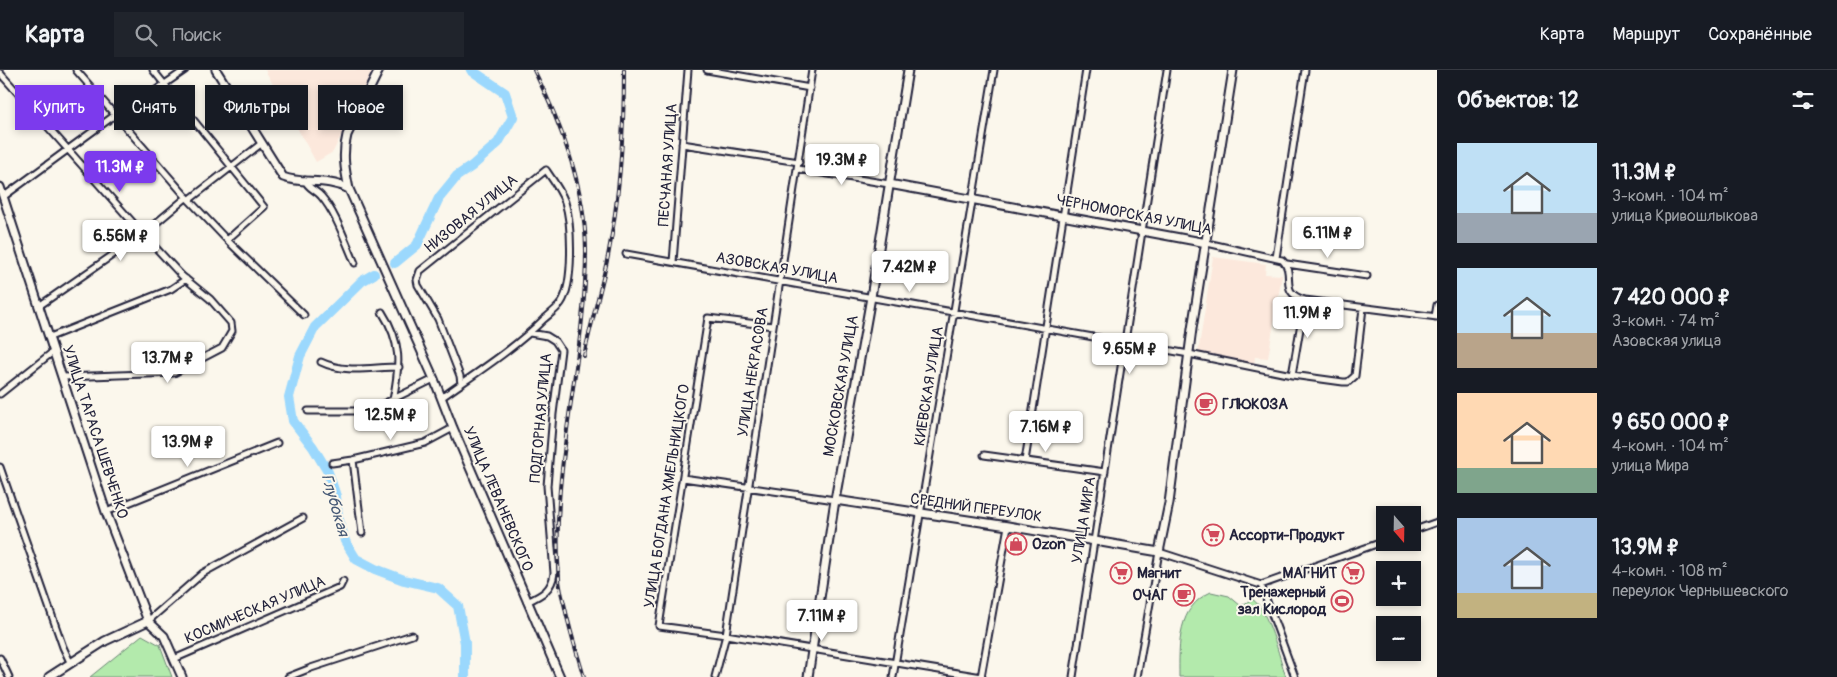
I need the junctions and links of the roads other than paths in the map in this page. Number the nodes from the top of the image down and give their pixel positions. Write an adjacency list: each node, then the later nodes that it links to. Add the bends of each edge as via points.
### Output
1 (76, 70): 20 (street)
2 (153, 70): 18 (street)
3 (185, 70): 18 (street)
4 (216, 70): 23 (street)
5 (379, 70): 32 (street, УЛИЦА ЛЕВАНЕВСКОГО, via 346,135 343,155)
6 (688, 70): 24 (street, ПЕСЧАНАЯ УЛИЦА)
7 (707, 70): 17 (street)
8 (744, 70): 17 (street)
9 (812, 70): 19 (street, УЛИЦА НЕКРАСОВА)
10 (908, 70): 30 (street, МОСКОВСКАЯ УЛИЦА)
11 (994, 70): 35 (street, КИЕВСКАЯ УЛИЦА)
12 (1086, 70): 36 (street)
13 (1167, 70): 37 (street, УЛИЦА МИРА)
14 (1233, 70): 40 (street)
15 (1306, 70): 42 (street)
16 (0, 73): 25 (street)
17 (743, 76): 19 (street)
18 (164, 84): 27 (street)
19 (810, 88): 26 (street, УЛИЦА НЕКРАСОВА)
20 (114, 114)
21 (114, 117): 25 (street)
22 (128, 130): 34 (street)
23 (262, 143): 27 (street); 29 (street, via 283,176)
24 (682, 144): 26 (street); 43 (street, ПЕСЧАНАЯ УЛИЦА)
25 (68, 150): 33 (street); 38 (street)
26 (799, 162): 28 (street, УЛИЦА НЕКРАСОВА)
27 (231, 166): 34 (street); 39 (street, via 264,206)
28 (798, 169): 30 (street, ЧЕРНОМОРСКАЯ УЛИЦА); 48 (street, УЛИЦА НЕКРАСОВА)
29 (305, 180): 32 (street, via 340,184); 44 (street, via 328,206)
30 (889, 184): 35 (street, ЧЕРНОМОРСКАЯ УЛИЦА); 49 (street, МОСКОВСКАЯ УЛИЦА)
31 (0, 187): 33 (street, УЛИЦА ТАРАСА ШЕВЧЕНКО)
32 (349, 189): 69 (street, УЛИЦА ЛЕВАНЕВСКОГО)
33 (2, 198): 52 (street, УЛИЦА ТАРАСА ШЕВЧЕНКО)
34 (188, 198): 38 (street); 39 (street)
35 (973, 199): 36 (street, ЧЕРНОМОРСКАЯ УЛИЦА); 55 (street, КИЕВСКАЯ УЛИЦА)
36 (1064, 215): 37 (street, ЧЕРНОМОРСКАЯ УЛИЦА); 59 (street)
37 (1142, 230): 40 (street, ЧЕРНОМОРСКАЯ УЛИЦА); 62 (street, УЛИЦА МИРА)
38 (143, 234): 47 (street); 52 (street)
39 (227, 240): 56 (street)
40 (1207, 243): 42 (street, ЧЕРНОМОРСКАЯ УЛИЦА); 64 (street)
41 (626, 254): 43 (street, АЗОВСКАЯ УЛИЦА)
42 (1276, 258): 45 (street, ЧЕРНОМОРСКАЯ УЛИЦА)
43 (673, 262): 48 (street, АЗОВСКАЯ УЛИЦА)
44 (355, 263)
45 (1286, 264): 46 (street); 50 (street, via 1290,291)
46 (1367, 276)
47 (186, 279): 61 (street, via 172,289); 68 (street, via 231,323 232,331 222,348 174,374)
48 (780, 281): 49 (street, АЗОВСКАЯ УЛИЦА); 58 (street, УЛИЦА НЕКРАСОВА)
49 (871, 297): 55 (street, АЗОВСКАЯ УЛИЦА); 85 (street, МОСКОВСКАЯ УЛИЦА)
50 (1305, 300): 53 (street); 67 (street)
51 (1437, 305): 57 (street)
52 (40, 306): 61 (street, УЛИЦА ТАРАСА ШЕВЧЕНКО)
53 (1363, 308): 57 (street); 67 (street, АЗОВСКАЯ УЛИЦА, via 1352,380 1343,382)
54 (382, 312): 66 (street, via 395,338)
55 (954, 312): 59 (street, АЗОВСКАЯ УЛИЦА); 87 (street, КИЕВСКАЯ УЛИЦА)
56 (304, 315)
57 (1436, 317)
58 (773, 326): 83 (street, УЛИЦА БОГДАНА ХМЕЛЬНИЦКОГО, via 708,318); 84 (street, УЛИЦА НЕКРАСОВА)
59 (1046, 328): 62 (street, АЗОВСКАЯ УЛИЦА); 79 (street)
60 (530, 333): 70 (street); 70 (street, НИЗОВАЯ УЛИЦА, via 561,303 570,268 570,228 565,202 546,170 420,271 417,280 438,319); 98 (street, ПОДГОРНАЯ УЛИЦА, via 555,341 561,356 547,486 553,581 548,590)
61 (50, 337): 63 (street, УЛИЦА ТАРАСА ШЕВЧЕНКО)
62 (1125, 342): 64 (street, АЗОВСКАЯ УЛИЦА); 82 (street, УЛИЦА МИРА)
63 (54, 351): 68 (street, УЛИЦА ТАРАСА ШЕВЧЕНКО); 71 (street)
64 (1189, 354): 67 (street, АЗОВСКАЯ УЛИЦА); 95 (street)
65 (321, 362): 66 (street, via 350,370)
66 (399, 367): 73 (street)
67 (1292, 375)
68 (63, 377): 86 (street, УЛИЦА ТАРАСА ШЕВЧЕНКО)
69 (434, 379): 72 (street, УЛИЦА ЛЕВАНЕВСКОГО); 73 (street)
70 (461, 384): 72 (street)
71 (0, 394)
72 (441, 398): 75 (street, УЛИЦА ЛЕВАНЕВСКОГО)
73 (393, 400): 74 (street, via 355,412)
74 (308, 411)
75 (453, 428): 78 (street, via 425,443); 98 (street, УЛИЦА ЛЕВАНЕВСКОГО)
76 (277, 443): 86 (street)
77 (984, 455): 79 (street)
78 (354, 460): 80 (street); 92 (street)
79 (1025, 460): 82 (street)
80 (332, 463)
81 (0, 467): 105 (street)
82 (1104, 472): 93 (street, УЛИЦА МИРА)
83 (682, 478): 84 (street, СРЕДНИЙ ПЕРЕУЛОК); 101 (street, УЛИЦА БОГДАНА ХМЕЛЬНИЦКОГО, via 659,626)
84 (747, 488): 85 (street, СРЕДНИЙ ПЕРЕУЛОК); 101 (street, УЛИЦА НЕКРАСОВА)
85 (835, 500): 87 (street, СРЕДНИЙ ПЕРЕУЛОК); 102 (street, МОСКОВСКАЯ УЛИЦА)
86 (106, 512): 99 (street, УЛИЦА ТАРАСА ШЕВЧЕНКО)
87 (921, 514): 90 (street, СРЕДНИЙ ПЕРЕУЛОК); 106 (street, КИЕВСКАЯ УЛИЦА)
88 (303, 518): 99 (street, via 203,573)
89 (1437, 522): 91 (street)
90 (1008, 526): 93 (street, СРЕДНИЙ ПЕРЕУЛОК); 115 (street)
91 (1421, 528)
92 (362, 533)
93 (1094, 540): 95 (street, СРЕДНИЙ ПЕРЕУЛОК); 116 (street, УЛИЦА МИРА)
94 (1376, 544): 97 (street)
95 (1160, 552): 97 (street, СРЕДНИЙ ПЕРЕУЛОК); 117 (street)
96 (343, 581): 104 (street, КОСМИЧЕСКАЯ УЛИЦА, via 340,587)
97 (1260, 585): 118 (street)
98 (527, 602): 111 (street, УЛИЦА ЛЕВАНЕВСКОГО)
99 (148, 621): 104 (street, УЛИЦА ТАРАСА ШЕВЧЕНКО, via 164,636); 105 (street)
100 (412, 635): 110 (street)
101 (726, 635): 102 (street, УЛИЦА БОГДАНА ХМЕЛЬНИЦКОГО); 112 (street, УЛИЦА НЕКРАСОВА)
102 (813, 650): 106 (street, УЛИЦА БОГДАНА ХМЕЛЬНИЦКОГО); 113 (street, МОСКОВСКАЯ УЛИЦА)
103 (0, 658): 107 (street)
104 (174, 659): 109 (street, УЛИЦА ТАРАСА ШЕВЧЕНКО)
105 (70, 662): 108 (street)
106 (895, 663): 114 (street, КИЕВСКАЯ УЛИЦА); 115 (street, УЛИЦА БОГДАНА ХМЕЛЬНИЦКОГО)
107 (8, 677)
108 (49, 677)
109 (182, 677)
110 (288, 677)
111 (560, 677)
112 (715, 677)
113 (808, 677)
114 (893, 677)
115 (982, 677)
116 (1072, 677)
117 (1137, 677)
118 (1295, 677)

